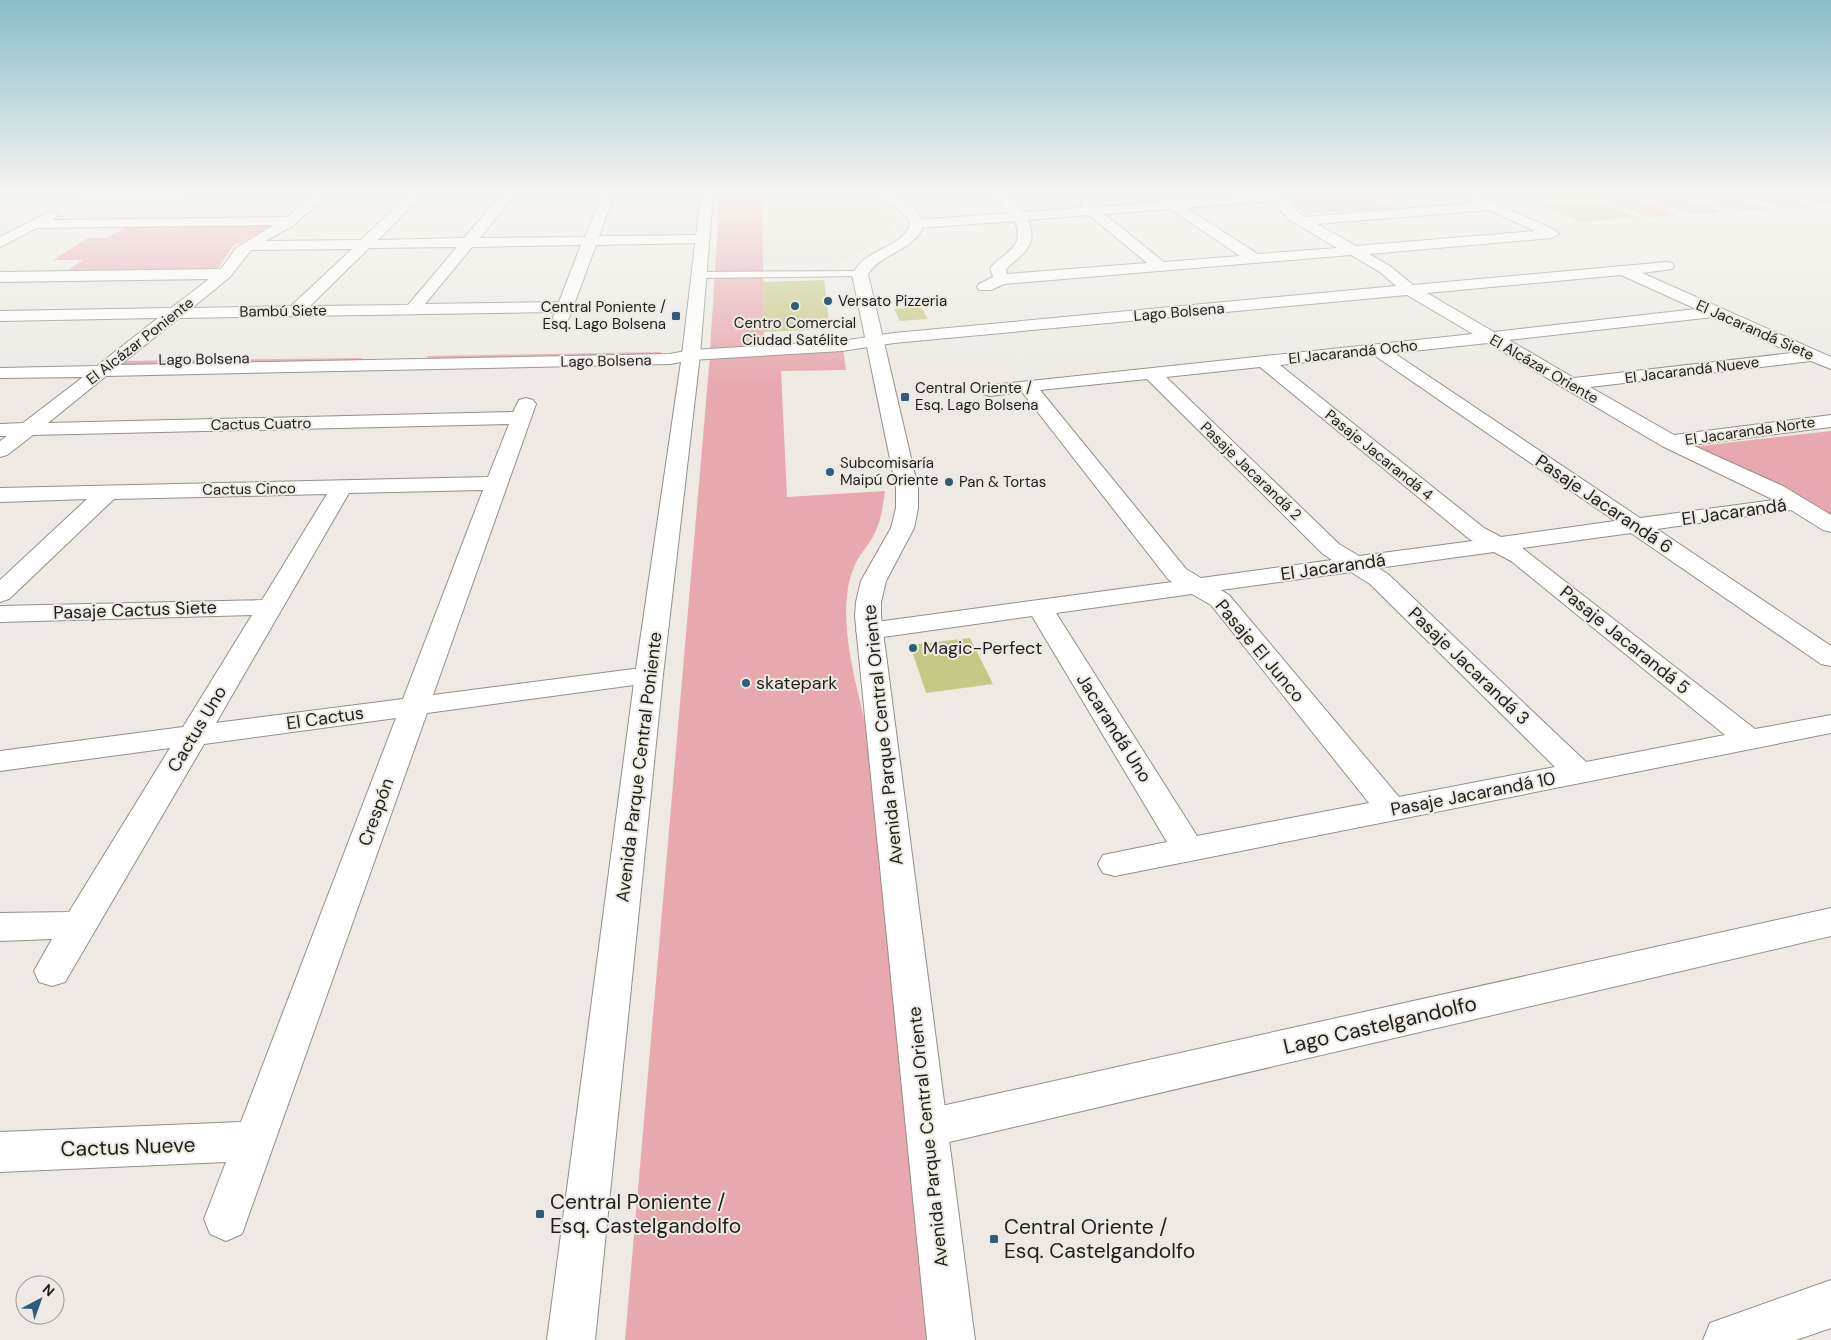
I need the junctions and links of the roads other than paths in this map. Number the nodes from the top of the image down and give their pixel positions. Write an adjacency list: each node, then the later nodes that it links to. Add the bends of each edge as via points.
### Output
1 (238, 257): 16 (street, El Alcázar Poniente)
2 (353, 257): 24 (street)
3 (457, 257): 23 (street)
4 (584, 257): 23 (street, Bambú Siete, via 563,312)
5 (701, 257): 18 (street, Avenida Parque Central Poniente)
6 (878, 257): 17 (street, via 866,264)
7 (1012, 257): 20 (street, via 998,268)
8 (1148, 257): 14 (street)
9 (1251, 257): 12 (street)
10 (1285, 257): 12 (street)
11 (1363, 257): 22 (street, El Alcázar Oriente, via 1385,269)
12 (1255, 259): 14 (street)
13 (1668, 266): 15 (street, Lago Bolsena)
14 (1161, 267): 20 (street)
15 (1623, 271): 22 (street, Lago Bolsena); 25 (street, El Jacarandá Siete)
16 (225, 274): 19 (street); 26 (street, El Alcázar Poniente)
17 (860, 274): 18 (lane); 29 (street, Avenida Parque Central Oriente)
18 (699, 275): 31 (street, Avenida Parque Central Poniente)
19 (0, 277)
20 (1001, 279): 21 (street)
21 (985, 287)
22 (1410, 290): 28 (street, El Alcázar Oriente); 29 (street, Lago Bolsena)
23 (413, 309): 24 (street, Bambú Siete)
24 (296, 311): 26 (street, Bambú Siete)
25 (1714, 312): 28 (street, El Jacarandá Ocho); 32 (street, El Jacarandá Siete)
26 (176, 313): 27 (street, Bambú Siete); 36 (street, El Alcázar Poniente)
27 (0, 316)
28 (1491, 337): 30 (street, El Jacarandá Ocho); 39 (street, El Alcázar Oriente)
29 (874, 341): 31 (street, Lago Bolsena, via 842,346); 62 (street, Avenida Parque Central Oriente, via 907,481 908,502 900,535 872,582 867,603)
30 (1378, 350): 33 (street, El Jacarandá Ocho); 53 (street, Pasaje Jacarandá 6)
31 (691, 355): 36 (street, Lago Bolsena, via 663,360); 64 (street, Avenida Parque Central Poniente)
32 (1812, 356): 35 (street, El Jacarandá Siete); 39 (street, El Jacarandá Nueve)
33 (1264, 361): 38 (street, El Jacarandá Ocho); 55 (street, Pasaje Jacarandá 4, via 1476,533)
34 (0, 363): 36 (street, Lago Bolsena)
35 (1831, 364)
36 (109, 365): 37 (street, Lago Bolsena); 44 (street, El Alcázar Poniente)
37 (0, 373)
38 (1151, 373): 40 (street, El Jacarandá Ocho); 56 (street, Pasaje Jacarandá 2, via 1331,549)
39 (1572, 384): 46 (street, El Alcázar Oriente)
40 (1027, 386): 41 (street, El Jacarandá Ocho); 57 (street, Pasaje El Junco, via 1177,574)
41 (990, 390)
42 (524, 411): 44 (street, Cactus Cuatro); 48 (street, Crespón)
43 (1831, 420): 46 (street, El Jacaranda Norte)
44 (28, 429): 45 (street, Cactus Cuatro); 47 (street, El Alcázar Poniente)
45 (0, 430)
46 (1669, 442): 52 (street, El Alcázar Oriente)
47 (0, 451)
48 (497, 483): 49 (street, Cactus Cinco); 65 (street, Crespón)
49 (342, 487): 50 (street, Cactus Cinco); 59 (street, Cactus Uno)
50 (107, 493): 51 (street, Cactus Cinco); 58 (street)
51 (0, 495)
52 (1797, 503): 53 (street, El Jacarandá); 54 (street, El Alcázar Oriente)
53 (1636, 525): 55 (street, El Jacarandá); 63 (street, Pasaje Jacarandá 6)
54 (1831, 525)
55 (1497, 544): 56 (street, El Jacarandá); 68 (street, Pasaje Jacarandá 5, via 1519,556)
56 (1355, 564): 57 (street, El Jacarandá); 70 (street, Pasaje Jacarandá 3, via 1379,579)
57 (1196, 586): 60 (street, El Jacarandá); 71 (street, Pasaje El Junco, via 1220,600)
58 (0, 594)
59 (270, 607): 61 (street, Pasaje Cactus Siete); 67 (street, Cactus Uno)
60 (1039, 607): 62 (street, El Jacarandá); 72 (street, Jacarandá Uno)
61 (0, 614)
62 (869, 631): 78 (street, Avenida Parque Central Oriente)
63 (1831, 658)
64 (649, 675): 65 (street, El Cactus); 83 (street, Avenida Parque Central Poniente)
65 (414, 706): 67 (street, El Cactus); 79 (street, Crespón)
66 (1831, 724): 68 (street, Pasaje Jacarandá 10)
67 (193, 735): 69 (street, El Cactus); 75 (street, Cactus Uno)
68 (1750, 740): 70 (street, Pasaje Jacarandá 10)
69 (0, 761)
70 (1579, 773): 71 (street, Pasaje Jacarandá 10)
71 (1392, 810): 72 (street, Pasaje Jacarandá 10)
72 (1188, 850): 73 (street, Pasaje Jacarandá 10)
73 (1115, 864)
74 (1831, 922): 78 (street, Lago Castelgandolfo)
75 (80, 924): 76 (street); 77 (street, Cactus Uno)
76 (0, 926)
77 (52, 971)
78 (928, 1128): 84 (street, Avenida Parque Central Oriente)
79 (255, 1141): 80 (street, Cactus Nueve); 81 (street, Crespón)
80 (0, 1152)
81 (226, 1220)
82 (1831, 1304): 85 (street)
83 (571, 1340)
84 (951, 1340)
85 (1727, 1340)

